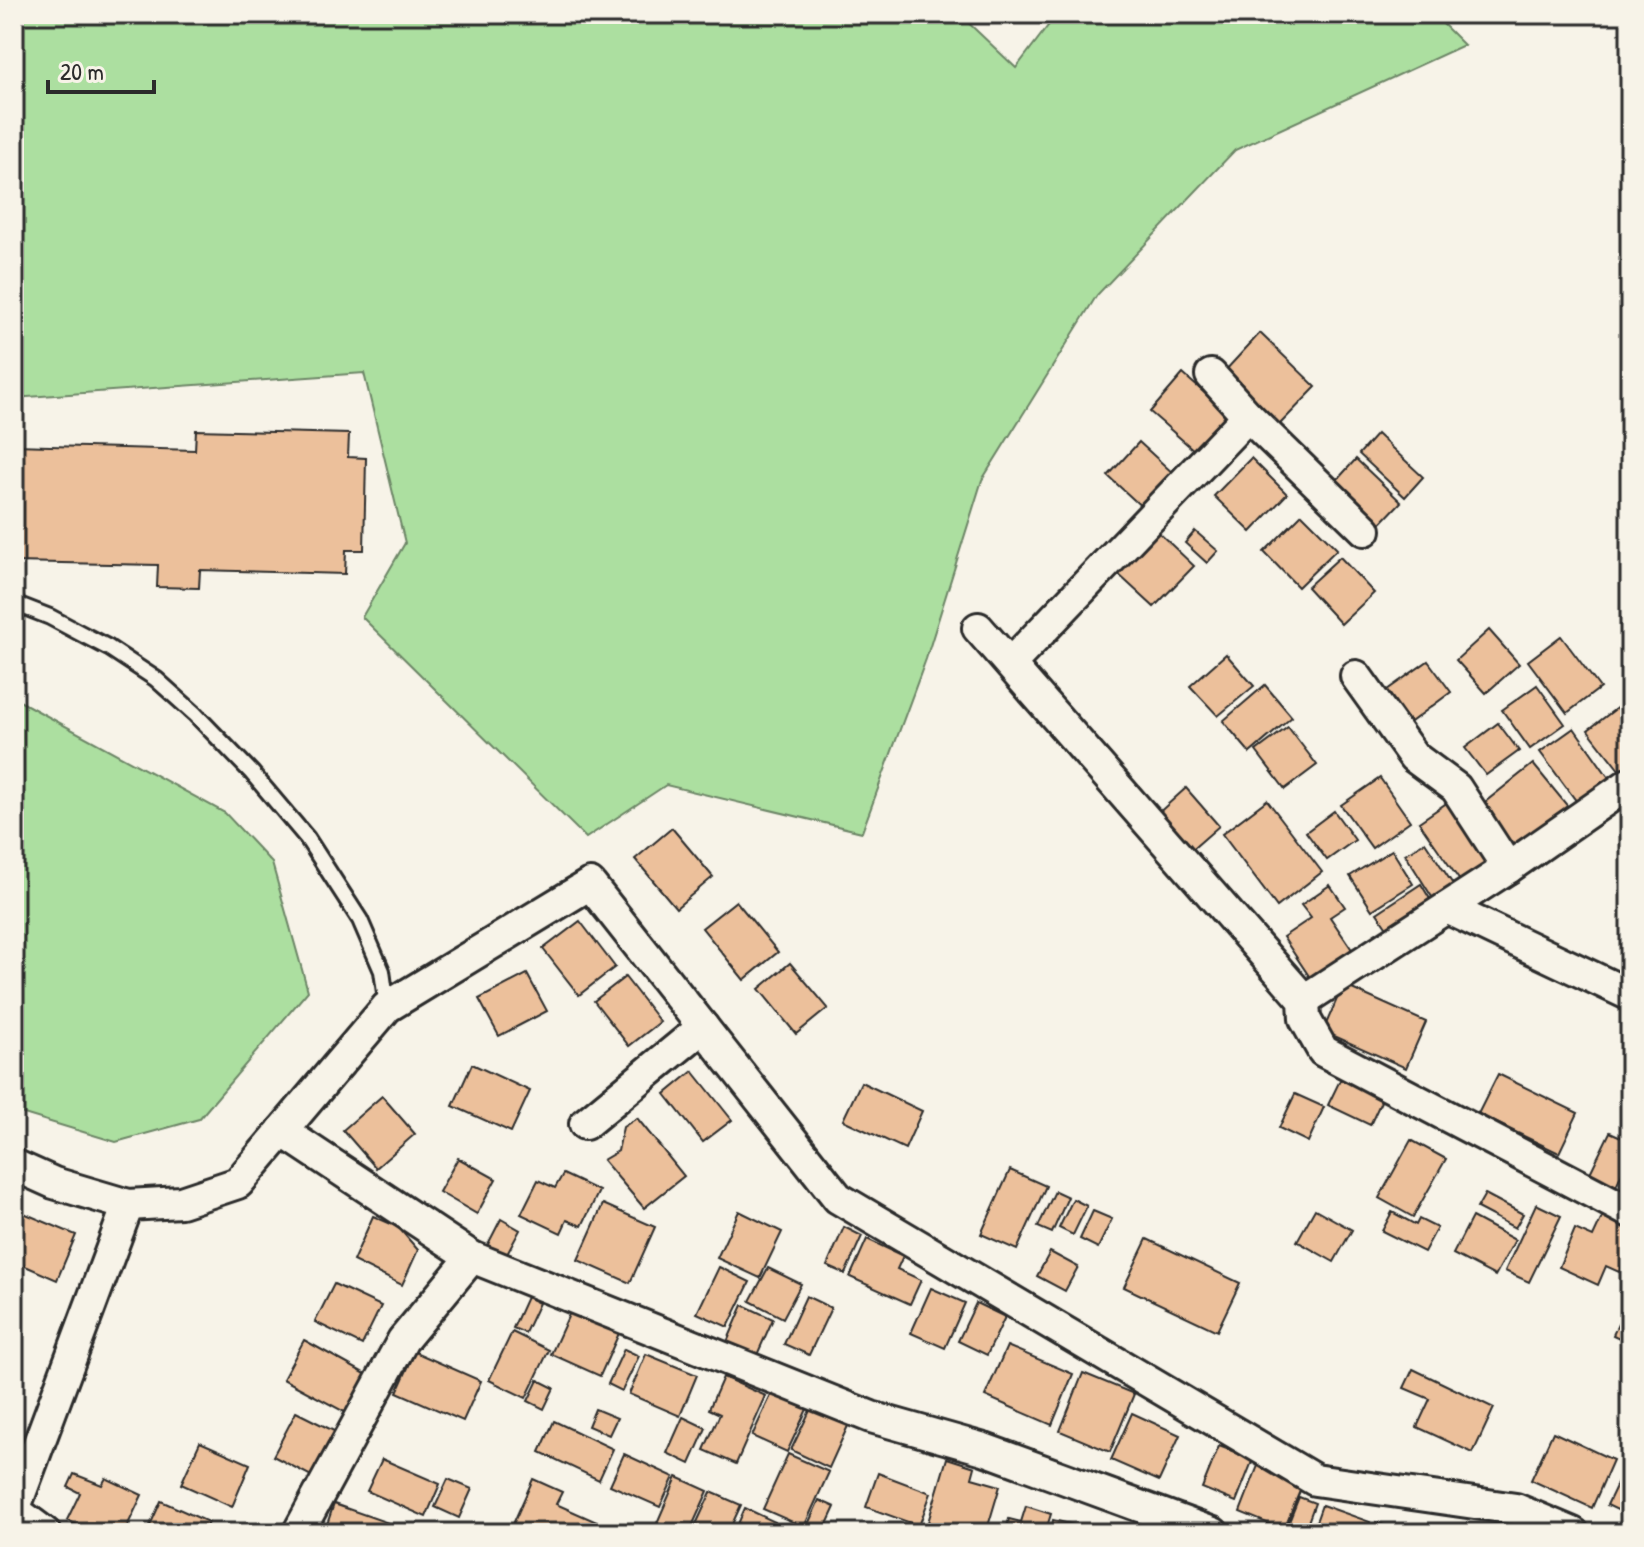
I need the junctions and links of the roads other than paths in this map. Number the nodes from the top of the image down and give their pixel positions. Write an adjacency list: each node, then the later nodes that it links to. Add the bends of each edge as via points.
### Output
1 (1211, 375): 2 (street)
2 (1248, 416): 3 (street); 6 (street)
3 (1365, 530)
4 (14, 603): 13 (lane, via 90,638 156,679 252,773 307,838 360,920 382,971)
5 (978, 628): 6 (street)
6 (1010, 664): 12 (street)
7 (1356, 676): 9 (street, via 1414,757 1456,788)
8 (1630, 783): 9 (street)
9 (1508, 868): 10 (street)
10 (1447, 908): 11 (street); 12 (street)
11 (1630, 995)
12 (1304, 1000): 19 (street, via 1305,1019 1323,1051)
13 (387, 1007): 14 (street, via 590,884); 16 (street)
14 (703, 1027): 15 (street); 24 (street, via 838,1198 1315,1480 1516,1509)
15 (585, 1124)
16 (282, 1131): 18 (street, via 238,1183 181,1202); 20 (street)
17 (14, 1165): 18 (street)
18 (128, 1205): 21 (street, via 14,1510)
19 (1630, 1212)
20 (472, 1257): 22 (street, via 403,1340); 23 (street, via 871,1417 984,1449)
21 (45, 1533)
22 (298, 1533)
23 (1213, 1533)
24 (1573, 1533)

